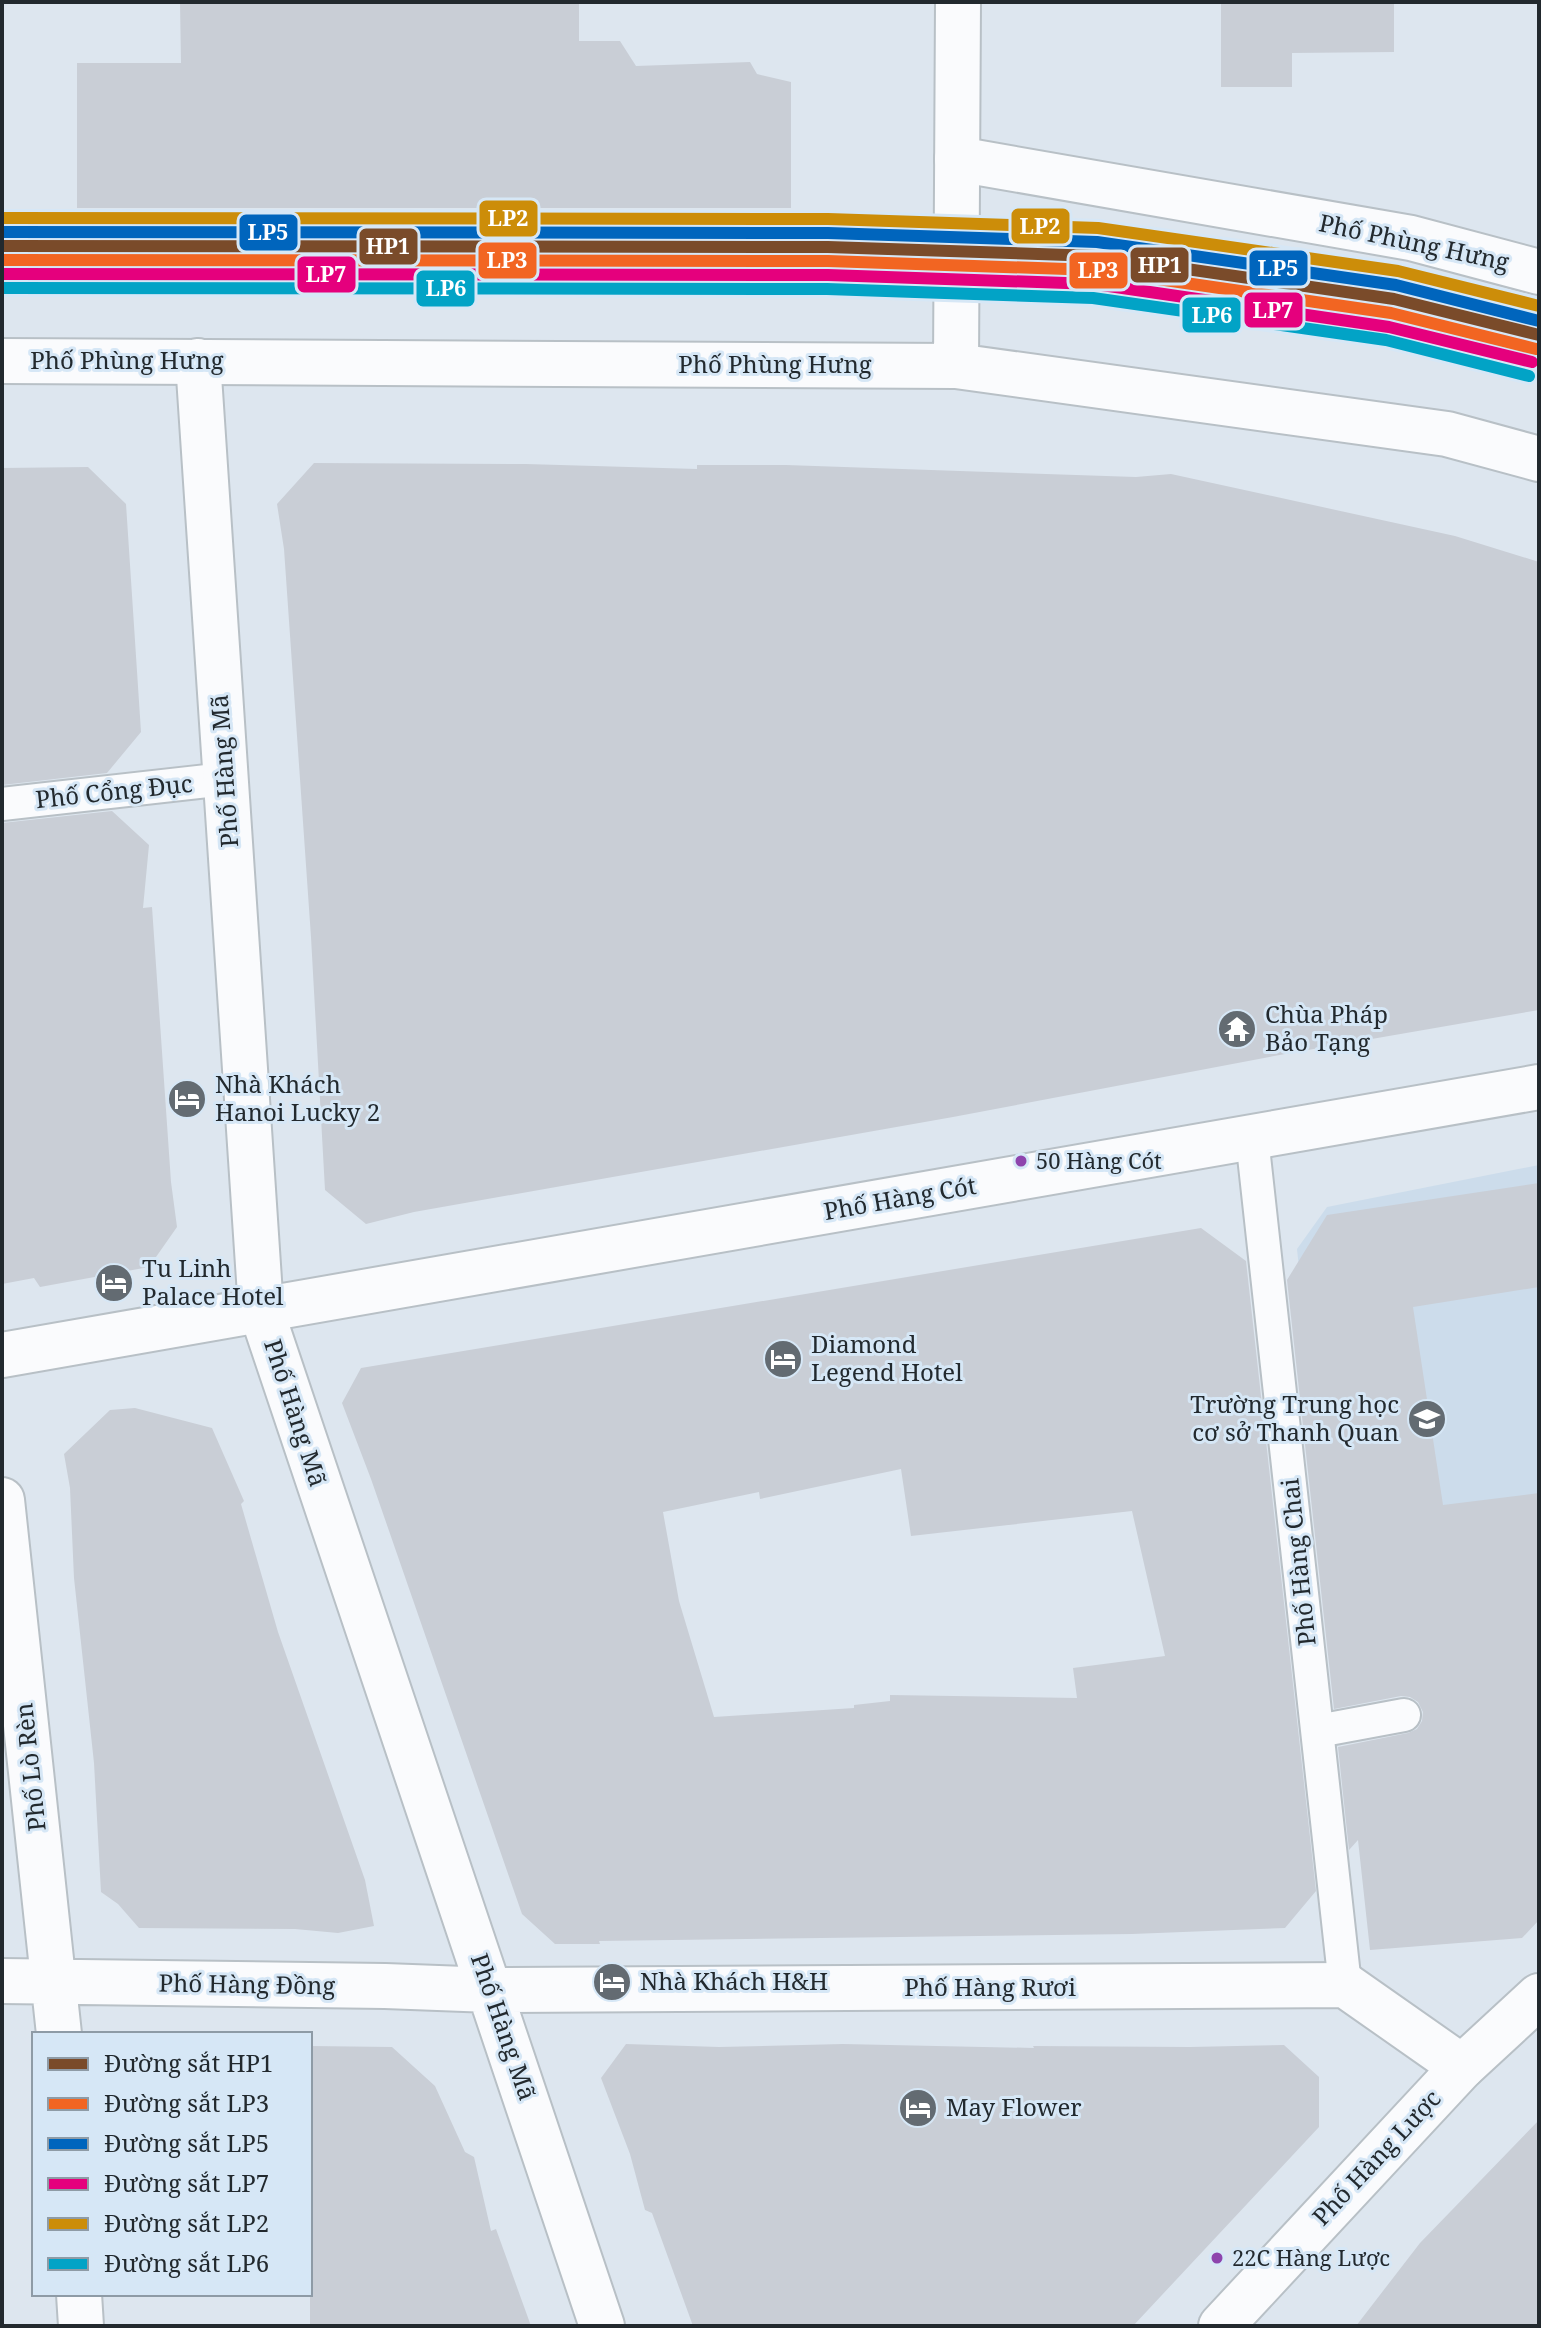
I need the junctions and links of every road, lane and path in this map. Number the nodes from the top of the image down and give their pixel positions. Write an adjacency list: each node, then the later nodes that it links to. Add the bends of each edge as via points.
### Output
1 (958, 2): 2 (street)
2 (957, 159): 3 (street, Phố Phùng Hưng, via 1411,238); 6 (street)
3 (1539, 272)
4 (2, 361): 5 (street, Phố Phùng Hưng)
5 (198, 361): 6 (street, Phố Phùng Hưng); 8 (street, Phố Hàng Mã)
6 (956, 366): 7 (street, Phố Phùng Hưng, via 1447,434)
7 (1539, 459)
8 (225, 779): 9 (lane, Phố Cổng Đục); 12 (street, Phố Hàng Mã)
9 (2, 804)
10 (1539, 1087): 11 (street, Phố Hàng Cót)
11 (1252, 1138): 12 (street, Phố Hàng Cót); 16 (lane, Phố Hàng Chai)
12 (261, 1310): 13 (street, Phố Hàng Cót); 20 (street, Phố Hàng Mã)
13 (2, 1355)
14 (2, 1500): 18 (street, Phố Lò Rèn)
15 (1404, 1715): 16 (lane)
16 (1318, 1731): 19 (lane, Phố Hàng Chai)
17 (2, 1981): 18 (street, Phố Hàng Đồng)
18 (55, 1983): 20 (street, Phố Hàng Đồng); 22 (street, Phố Lò Rèn)
19 (1345, 1985): 20 (street, Phố Hàng Rươi); 23 (street)
20 (491, 1990): 26 (street, Phố Hàng Mã)
21 (1539, 1996): 23 (street, Phố Hàng Lược)
22 (59, 2032)
23 (1462, 2067): 27 (street, Phố Hàng Lược)
24 (79, 2296): 25 (street)
25 (81, 2326)
26 (602, 2326)
27 (1221, 2326)

